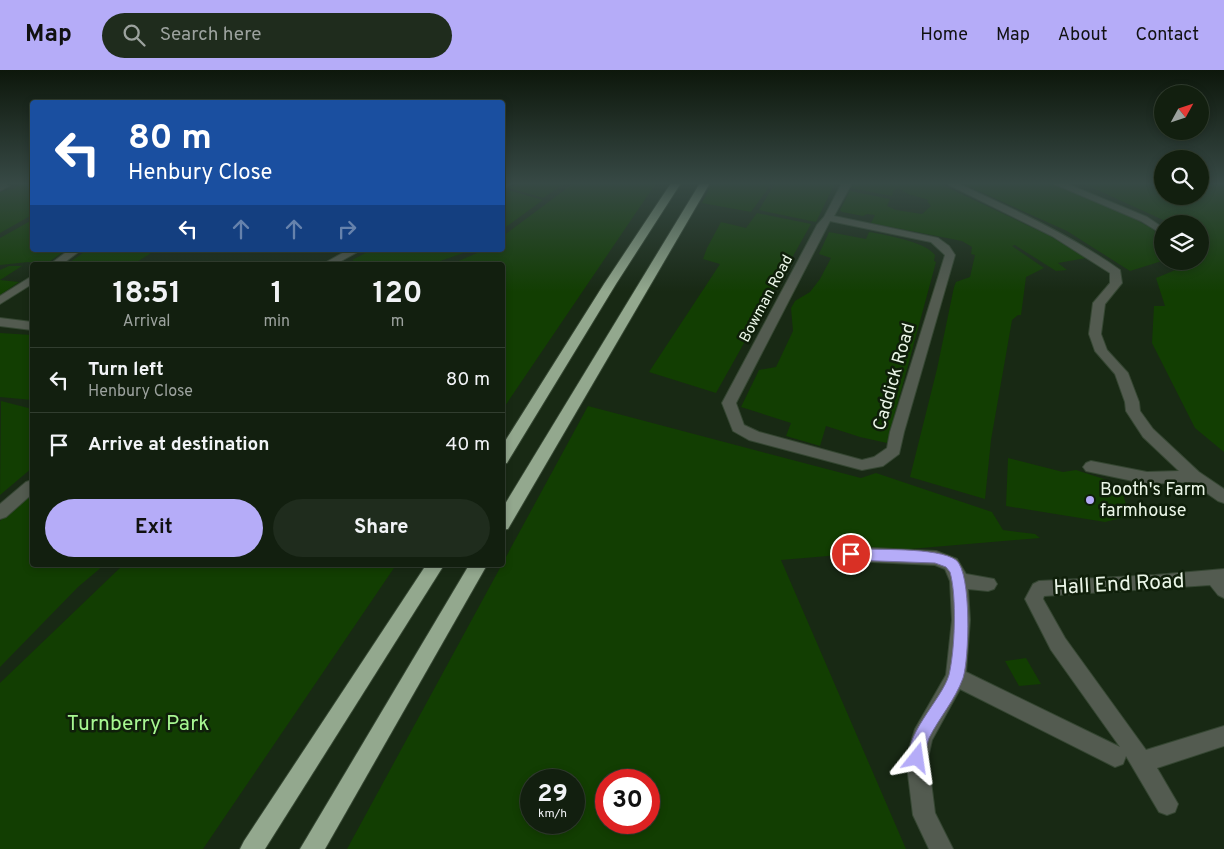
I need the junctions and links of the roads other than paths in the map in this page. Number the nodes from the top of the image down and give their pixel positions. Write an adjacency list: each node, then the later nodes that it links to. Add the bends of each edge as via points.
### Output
1 (652, 219): 19 (highway)
2 (683, 219): 25 (highway)
3 (827, 219): 18 (street, Bowman Road)
4 (835, 219): 18 (street, Caddick Road, via 934,240 950,255 894,450 878,462 862,465 754,436 738,428)
5 (1027, 219): 21 (street, via 1091,253 1116,272 1116,283 1099,303 1094,334 1101,351 1121,373 1132,402 1132,411 1148,432)
6 (1141, 219): 7 (street)
7 (1154, 227)
8 (73, 252): 11 (street)
9 (332, 252): 12 (street)
10 (352, 252): 13 (street)
11 (58, 262)
12 (324, 262)
13 (332, 262)
14 (30, 280): 15 (street)
15 (0, 301)
16 (0, 322): 17 (street)
17 (30, 326)
18 (729, 403)
19 (505, 454)
20 (1092, 467): 21 (street, via 1122,480)
21 (1194, 476): 23 (street)
22 (30, 488): 24 (street)
23 (1224, 496)
24 (0, 514)
25 (505, 519)
26 (851, 554): 29 (street, via 936,558)
27 (434, 567): 37 (highway)
28 (477, 567): 38 (highway)
29 (955, 572): 31 (street); 32 (street, via 961,620)
30 (1221, 581): 35 (street, Hall End Road, via 1039,589 1034,599 1058,644)
31 (988, 584)
32 (956, 677): 34 (street); 39 (street, via 922,736 917,758 924,816)
33 (1224, 736): 35 (street)
34 (1115, 756)
35 (1142, 762): 36 (street, Hall End Road)
36 (1167, 804)
37 (252, 849)
38 (312, 849)
39 (941, 849)

